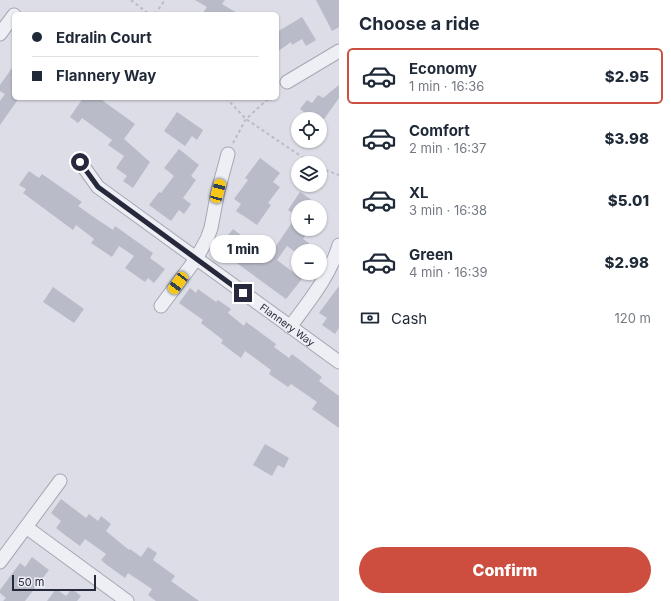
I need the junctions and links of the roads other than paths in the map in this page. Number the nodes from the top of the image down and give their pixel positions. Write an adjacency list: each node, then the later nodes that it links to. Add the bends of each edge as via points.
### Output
1 (12, 18): 2 (street)
2 (0, 34)
3 (339, 52): 4 (street)
4 (287, 82)
5 (228, 154): 8 (street, via 211,228)
6 (80, 162): 8 (street, Flannery Way, via 98,187)
7 (339, 245): 10 (street, via 324,280)
8 (196, 260): 9 (street); 10 (street, Flannery Way)
9 (161, 306)
10 (290, 327): 11 (street, Flannery Way)
11 (339, 362)
12 (60, 480): 13 (street)
13 (26, 527): 14 (street); 15 (street)
14 (0, 562)
15 (127, 601)

